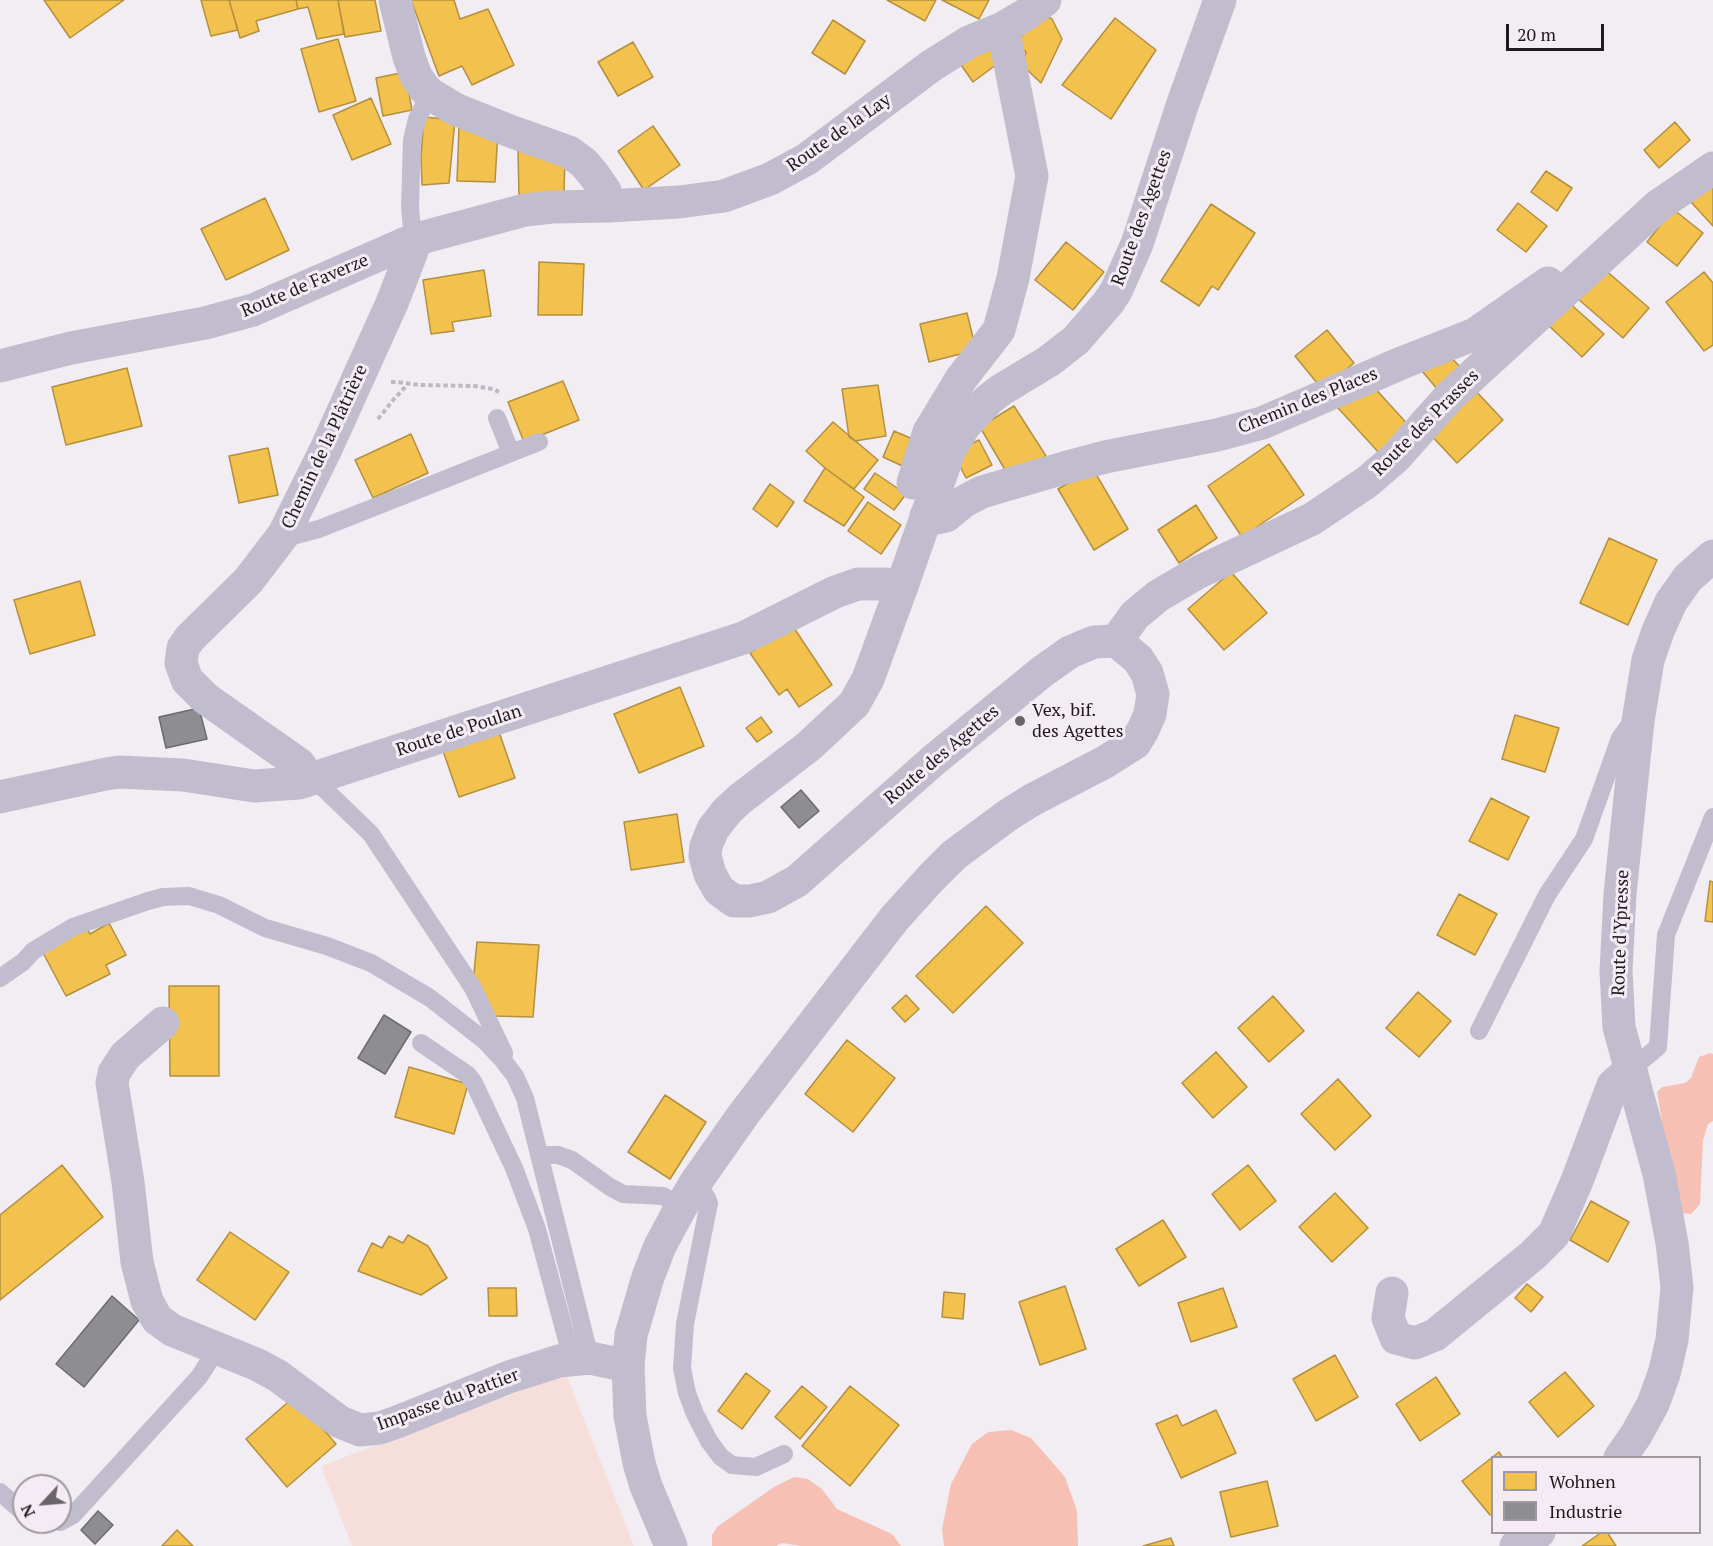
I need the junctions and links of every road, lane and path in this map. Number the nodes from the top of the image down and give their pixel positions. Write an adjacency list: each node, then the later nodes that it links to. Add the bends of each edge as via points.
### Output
1 (395, 0): 5 (street, via 416,76)
2 (1045, 0): 4 (street, Route de la Lay)
3 (1220, 0): 17 (street, Route des Agettes, via 1137,244 1116,291 1076,340 1001,390 965,425 950,449)
4 (1003, 28): 7 (street, Route de la Lay, via 969,42 807,159 770,179 724,196); 16 (street, via 1032,176 1014,278 999,330 961,380 930,432)
5 (430, 94): 7 (street, via 455,109 569,152 594,175 605,191); 8 (lane, via 412,140)
6 (1713, 168): 9 (street, Route des Prasses, via 1659,205)
7 (608, 206): 8 (street, Route de Faverze, via 525,210)
8 (413, 240): 10 (street, Route de Faverze, via 253,310); 11 (street, Chemin de la Plâtrière, via 392,303)
9 (1570, 286): 17 (street, Chemin des Places, via 1562,279 1553,280 1475,334 1262,423 1064,468 982,492 946,516); 21 (street, Route des Prasses, via 1450,396 1395,458 1367,482 1312,519 1197,573 1158,596 1135,615)
10 (0, 366)
11 (354, 384): 12 (path, via 475,386); 18 (street, Chemin de la Plâtrière)
12 (501, 392)
13 (497, 418): 15 (lane)
14 (539, 442): 15 (lane)
15 (511, 453): 18 (lane, via 319,529)
16 (913, 483)
17 (926, 516): 20 (street, Route des Agettes)
18 (284, 534): 23 (street, Chemin de la Plâtrière, via 248,581 190,638 183,648 181,663 187,680 205,698 299,764)
19 (1713, 556): 22 (street, Route d'Ypresse, via 1688,578 1671,602 1648,660)
20 (902, 586): 21 (street, Route des Agettes, via 868,679 854,704 809,746 740,799 713,829 705,856 710,874 719,890 734,901 768,897 797,881 935,759 1043,671 1070,652 1094,642); 23 (street, Route de Poulan, via 858,584 743,638)
21 (1116, 641): 33 (street, via 1138,659 1153,694 1150,714 1135,742 1008,815 954,855 931,878 894,919 743,1115)
22 (1638, 721): 28 (lane, via 1620,738 1584,839 1546,895); 31 (street, Route d'Ypresse, via 1616,971 1619,1027)
23 (311, 779): 24 (street, Route de Poulan, via 254,786 183,775 119,772); 30 (lane, via 371,834 473,988 504,1053)
24 (0, 797)
25 (1713, 817): 31 (lane, via 1666,935 1658,1047)
26 (0, 978): 30 (lane, via 33,951 73,927 148,901 189,896 219,905 265,928 371,963 430,998)
27 (164, 1023): 35 (street, Impasse du Pattier, via 125,1056 112,1083 137,1262 147,1301 158,1319 172,1330)
28 (1479, 1031)
29 (421, 1043): 36 (lane, via 474,1083 514,1168)
30 (502, 1059): 32 (lane, via 525,1098)
31 (1630, 1070): 34 (street, via 1613,1086 1554,1234 1533,1255 1434,1335 1415,1343 1396,1338 1388,1318); 39 (street, Route d'Ypresse, via 1659,1174 1677,1287 1664,1374 1653,1404)
32 (540, 1158): 33 (lane, via 558,1155 572,1160 623,1194); 36 (lane)
33 (689, 1194): 37 (street, via 648,1277 631,1335); 38 (lane, via 707,1198 709,1203 685,1324 682,1368 687,1393 709,1441 732,1465 756,1467)
34 (1392, 1293)
35 (217, 1348): 36 (street, Impasse du Pattier, via 268,1370 340,1422 360,1430 380,1428 509,1377); 42 (lane, via 199,1377)
36 (581, 1358): 37 (street, Impasse du Pattier)
37 (628, 1366): 44 (street, via 630,1416 639,1463)
38 (784, 1454)
39 (1621, 1456)
40 (0, 1492): 41 (lane)
41 (12, 1502)
42 (72, 1516)
43 (1537, 1534): 45 (street)
44 (671, 1546)
45 (1516, 1546)

